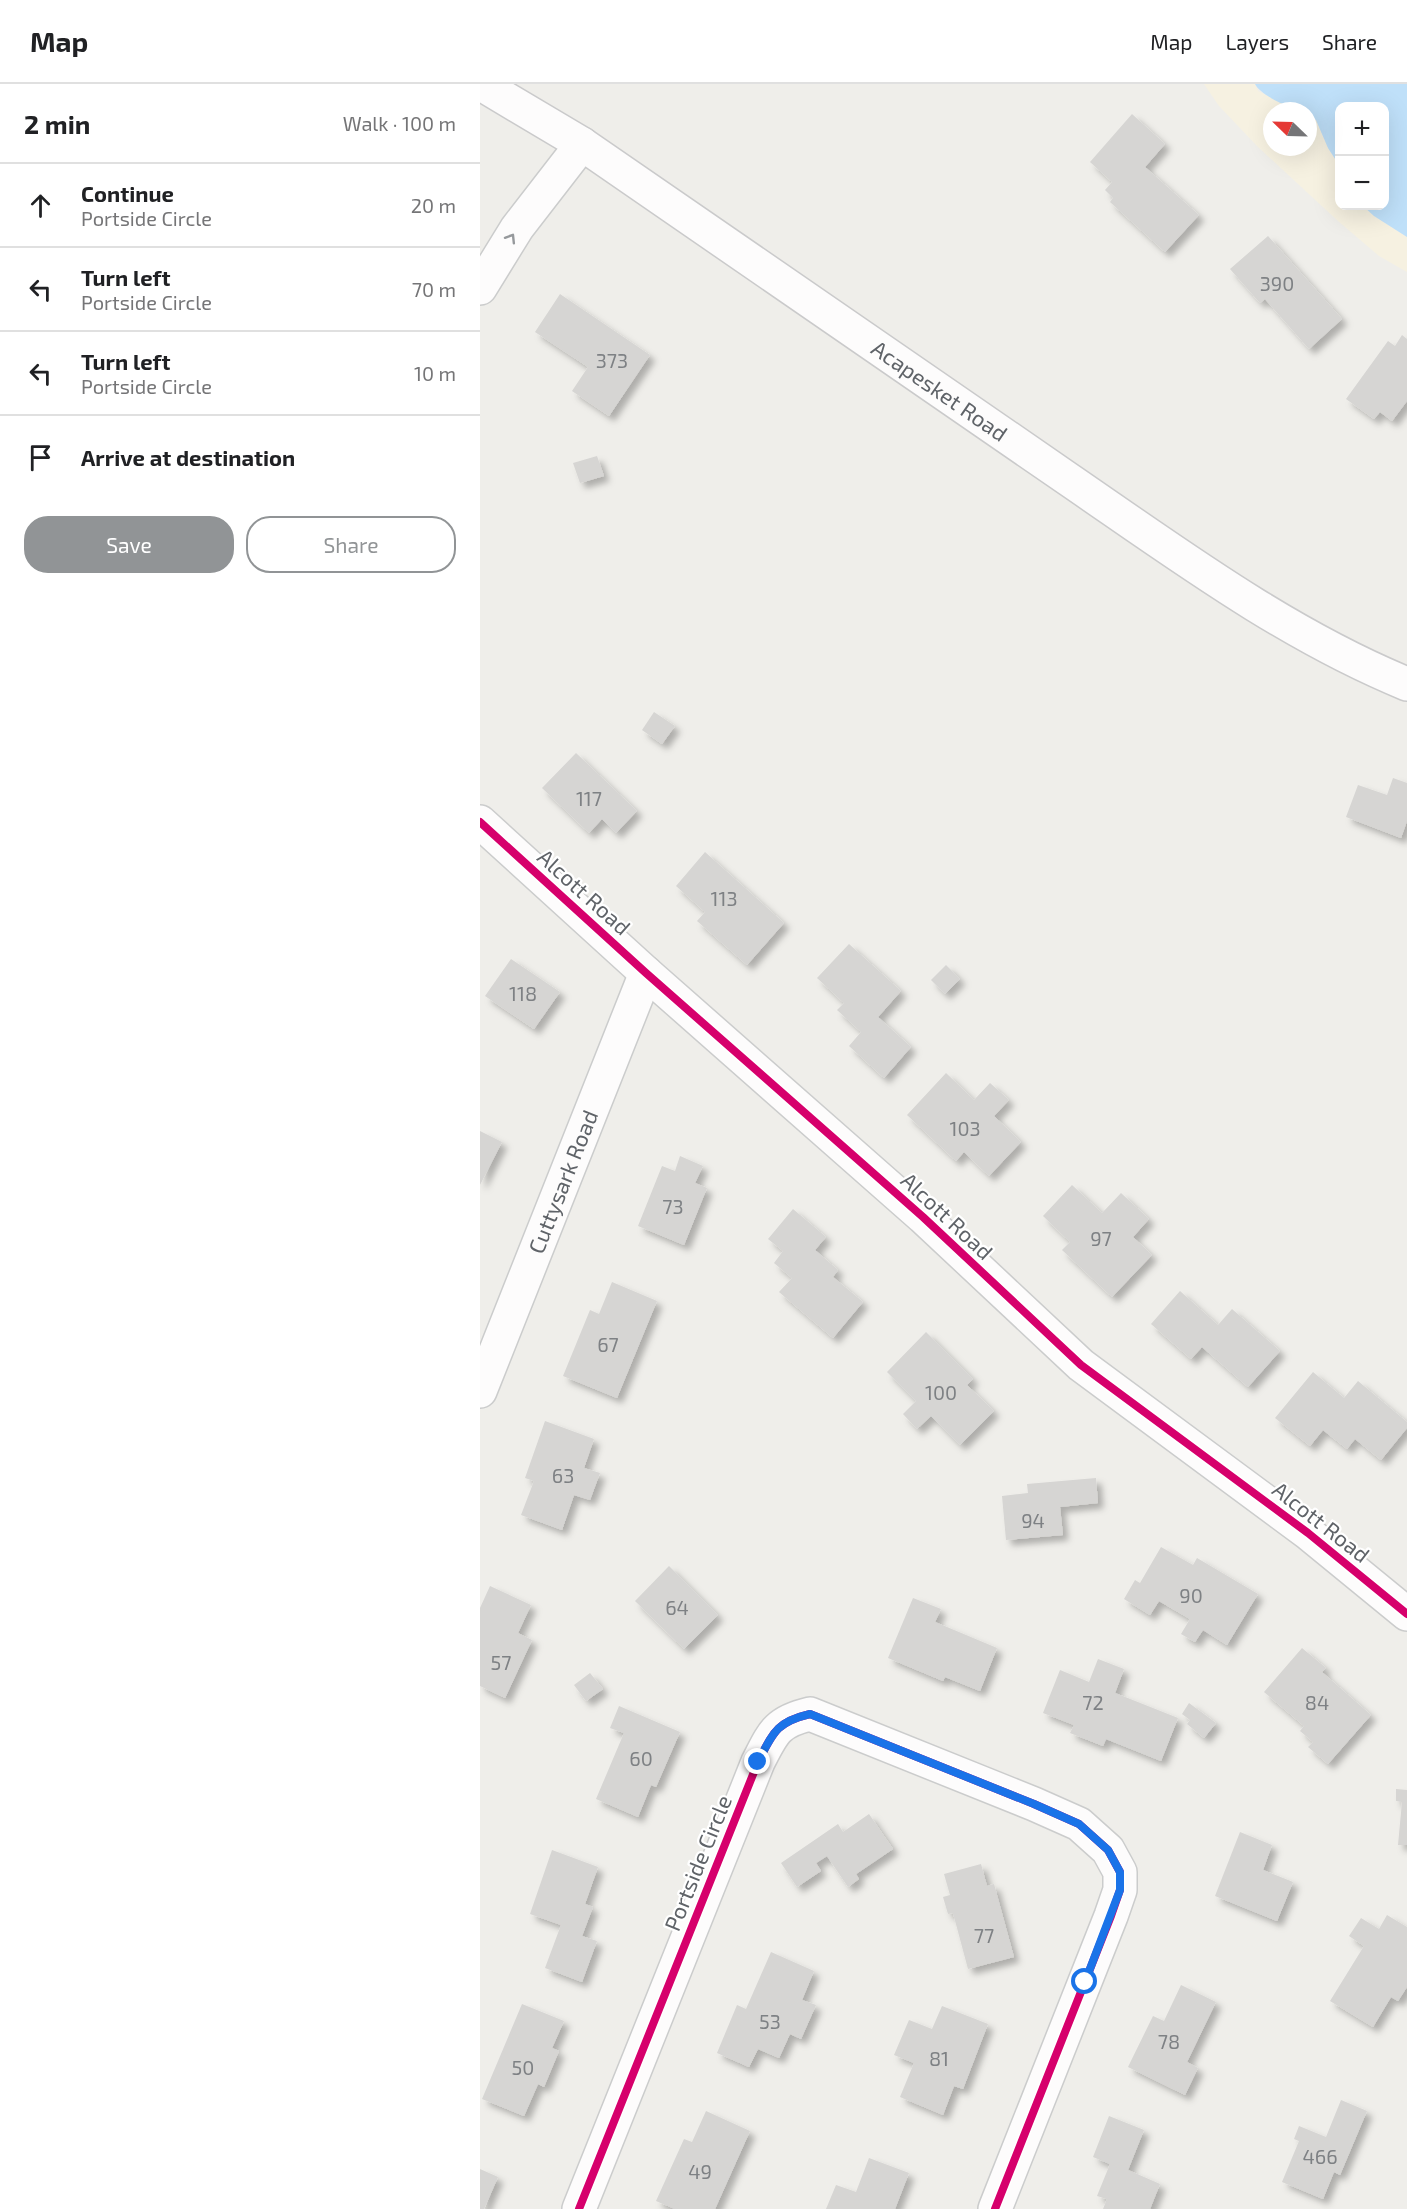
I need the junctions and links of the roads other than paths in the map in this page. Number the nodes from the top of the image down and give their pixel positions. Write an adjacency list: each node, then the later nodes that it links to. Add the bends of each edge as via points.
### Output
1 (482, 84): 2 (street, Acapesket Road)
2 (582, 144): 3 (street, one-way to 2, via 517,228); 4 (street, Acapesket Road, via 1181,557 1287,624)
3 (480, 288)
4 (1407, 684)
5 (480, 822): 6 (street, Alcott Road)
6 (646, 973): 7 (street, Cuttysark Road); 8 (street, Alcott Road, via 923,1217 1081,1365 1308,1533)
7 (480, 1391)
8 (1407, 1614)
9 (579, 2209): 10 (street, Portside Circle, via 758,1762 782,1724 810,1714 1079,1824 1108,1850 1120,1872 1120,1890 1111,1916)
10 (995, 2209)

